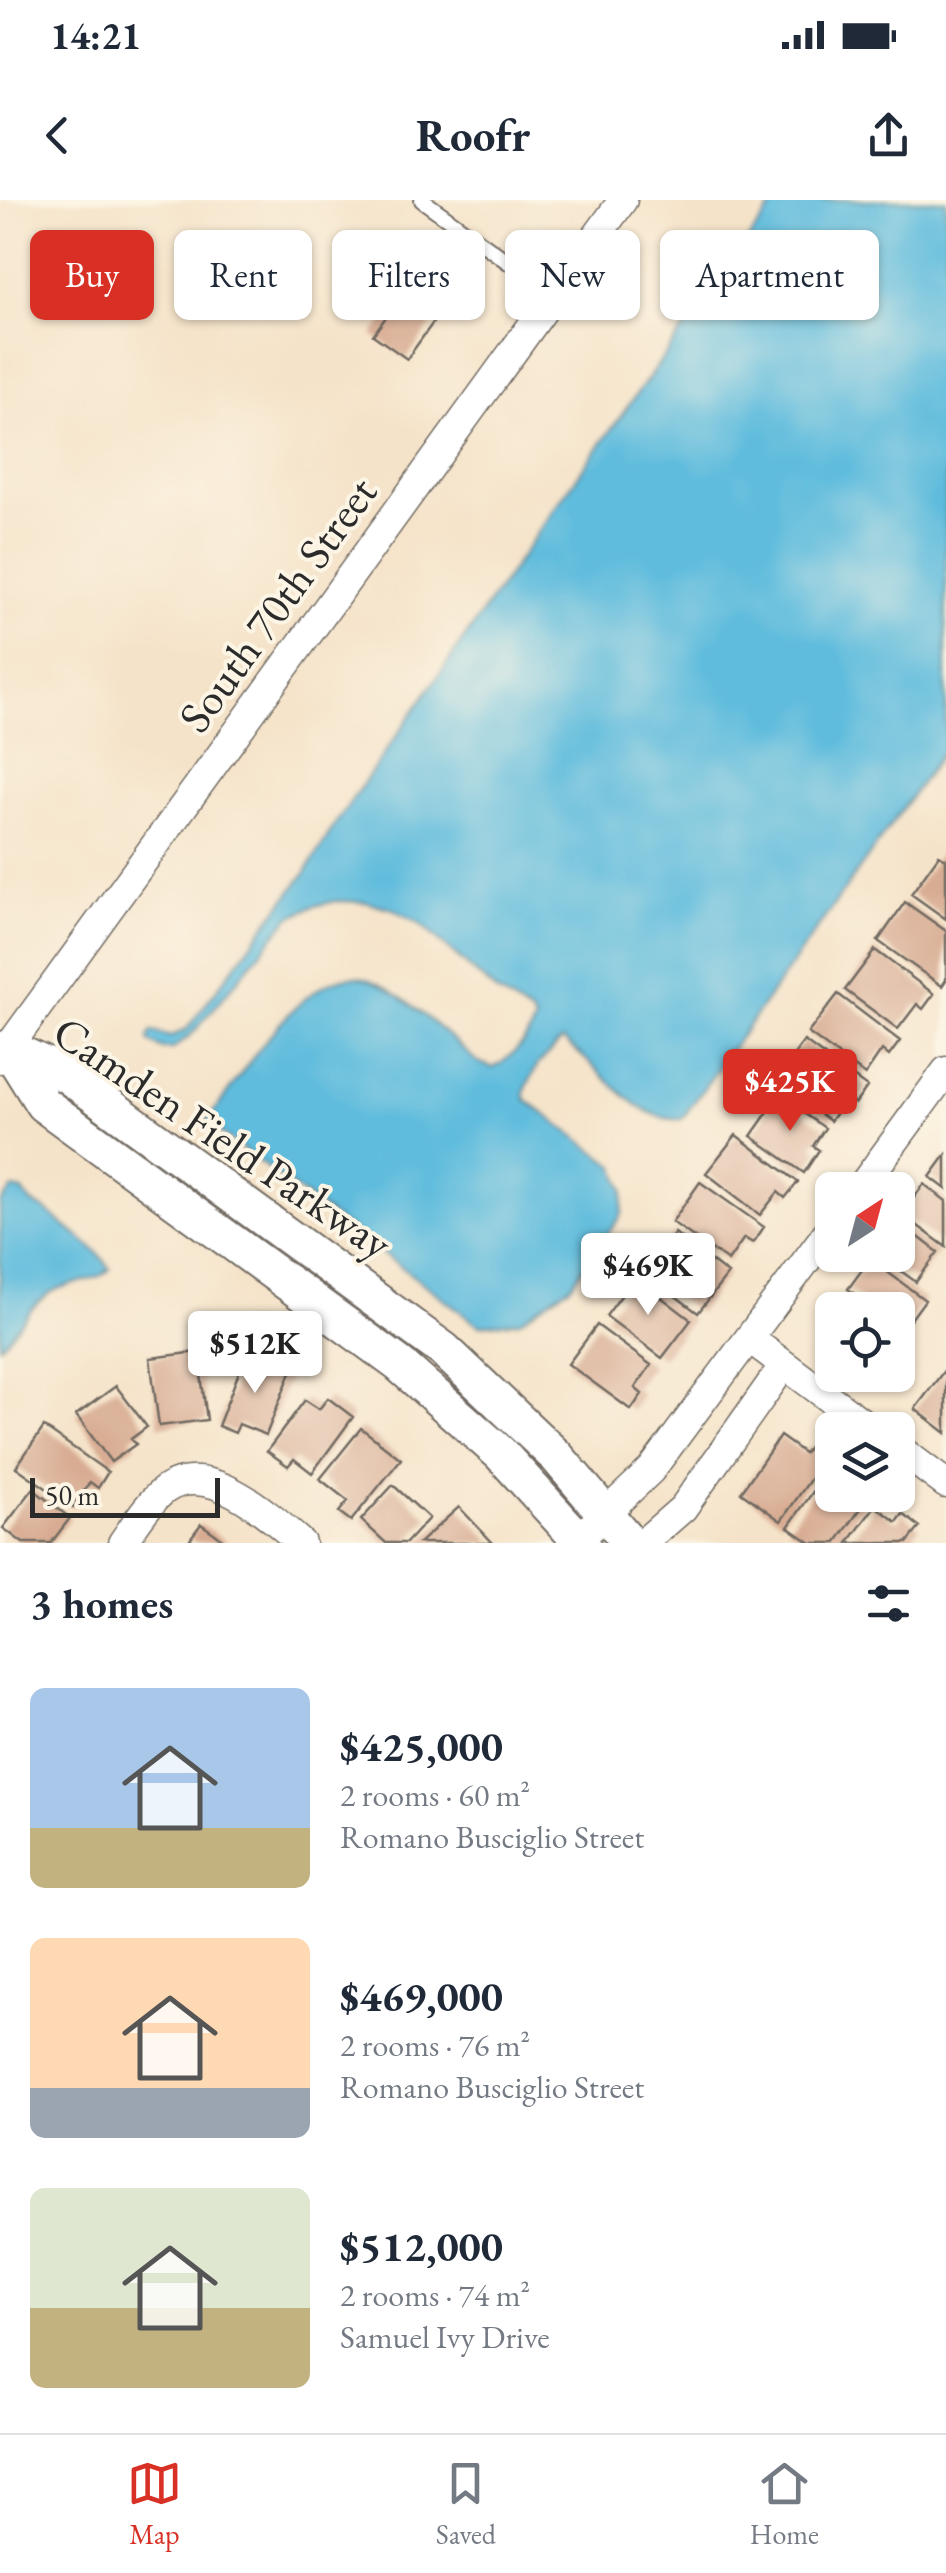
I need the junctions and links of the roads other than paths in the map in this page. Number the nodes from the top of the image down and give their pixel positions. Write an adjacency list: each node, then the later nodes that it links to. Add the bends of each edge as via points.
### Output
1 (422, 200): 4 (lane)
2 (623, 200): 3 (street, South 70th Street)
3 (601, 230)
4 (505, 260)
5 (536, 320): 6 (street, South 70th Street)
6 (3, 1049): 15 (street, Camden Field Parkway, via 67,1075 444,1350); 16 (street, Camden Field Parkway, via 43,1104 399,1364 500,1453)
7 (946, 1071): 8 (street)
8 (872, 1172)
9 (815, 1249): 10 (street)
10 (750, 1339): 11 (street); 15 (street)
11 (784, 1364): 12 (street); 20 (street, via 682,1508)
12 (848, 1412)
13 (915, 1461): 14 (street)
14 (946, 1484)
15 (608, 1514): 16 (street); 19 (street, Camden Field Parkway)
16 (578, 1541)
17 (122, 1543): 18 (street, via 166,1489 195,1479 264,1510)
18 (301, 1543)
19 (630, 1543)
20 (643, 1543)

